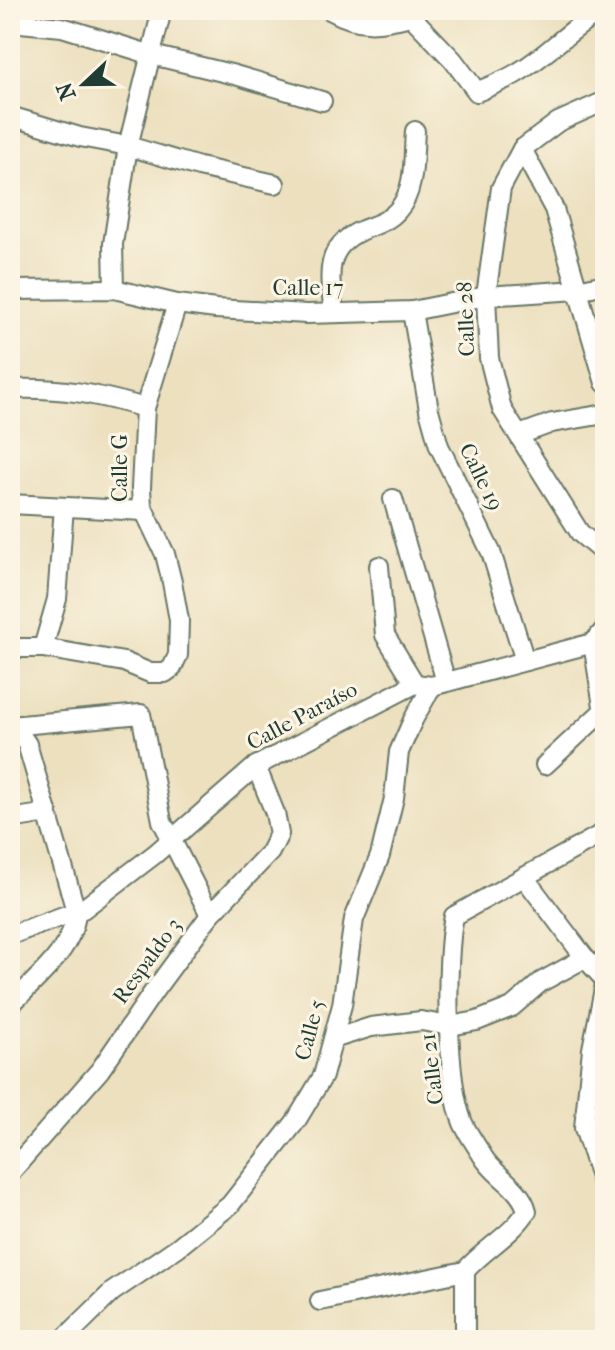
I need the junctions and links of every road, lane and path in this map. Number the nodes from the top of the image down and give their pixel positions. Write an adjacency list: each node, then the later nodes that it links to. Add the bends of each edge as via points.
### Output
1 (162, 10): 5 (street)
2 (330, 10): 3 (street, via 351,22 411,16 477,92 516,74)
3 (604, 10)
4 (10, 22): 5 (street, via 62,27)
5 (152, 55): 6 (street); 10 (street)
6 (322, 101)
7 (605, 101): 11 (street, Calle 28, via 558,122)
8 (10, 116): 10 (street)
9 (415, 131): 20 (street, via 411,185 400,209 356,233 337,251 329,268)
10 (128, 146): 12 (street); 14 (street, via 113,244)
11 (522, 149): 16 (street, via 554,209); 17 (street, Calle 28, via 501,188)
12 (275, 184)
13 (605, 284): 16 (street, Calle 17)
14 (114, 289): 15 (street, Calle 17); 18 (street, Calle 17)
15 (10, 290)
16 (578, 290): 17 (street, Calle 17); 21 (street)
17 (486, 296): 19 (street, Calle 17); 25 (street, Calle 28, via 489,358 502,409)
18 (177, 304): 20 (street, Calle 17); 23 (street, Calle G)
19 (412, 311): 20 (street, Calle 17); 35 (street, Calle 19, via 439,446 491,552)
20 (334, 313)
21 (605, 383)
22 (10, 389): 23 (street, via 93,393)
23 (145, 408): 29 (street, Calle G)
24 (605, 414): 25 (street)
25 (519, 435): 30 (street, Calle 28, via 580,533)
26 (393, 499): 36 (street)
27 (10, 504): 28 (street)
28 (64, 507): 29 (street); 34 (street, via 57,599)
29 (144, 511): 34 (street, Calle G, via 165,554 179,620 178,655 172,668 150,673 124,662)
30 (605, 554)
31 (379, 566): 36 (street, via 385,635)
32 (599, 636): 35 (street, Calle Paraíso); 37 (street)
33 (10, 648): 34 (street)
34 (43, 648)
35 (525, 661): 36 (street, Calle Paraíso)
36 (431, 684): 40 (street, Calle Paraíso); 53 (street, Calle 5, via 399,752 380,856 354,919)
37 (604, 716): 39 (street)
38 (12, 725): 41 (street, via 27,744); 44 (street, via 141,714)
39 (545, 765)
40 (256, 766): 44 (street, Calle Paraíso); 47 (street, Respaldo 3, via 279,834 270,852)
41 (48, 813): 42 (street); 46 (street)
42 (10, 819)
43 (605, 832): 45 (street, Calle 21)
44 (170, 841): 46 (street, Calle Paraíso); 47 (street)
45 (524, 877): 49 (street); 52 (street, Calle 21, via 454,916 449,940)
46 (76, 911): 48 (street, Calle Paraíso); 51 (street, via 76,927 64,945)
47 (210, 915): 54 (street, Respaldo 3, via 100,1070)
48 (10, 935)
49 (585, 958): 50 (street); 52 (street, via 541,982 512,1007)
50 (605, 982): 55 (street, via 584,1128)
51 (10, 1005)
52 (450, 1026): 53 (street, via 421,1021 371,1027); 56 (street, Calle 21, via 463,1122 485,1162 524,1198 527,1211)
53 (333, 1039): 58 (street, Calle 5, via 323,1076 303,1110 230,1205 112,1292)
54 (10, 1173)
55 (605, 1192)
56 (465, 1271): 57 (street); 59 (street)
57 (320, 1301)
58 (63, 1340)
59 (465, 1340)

